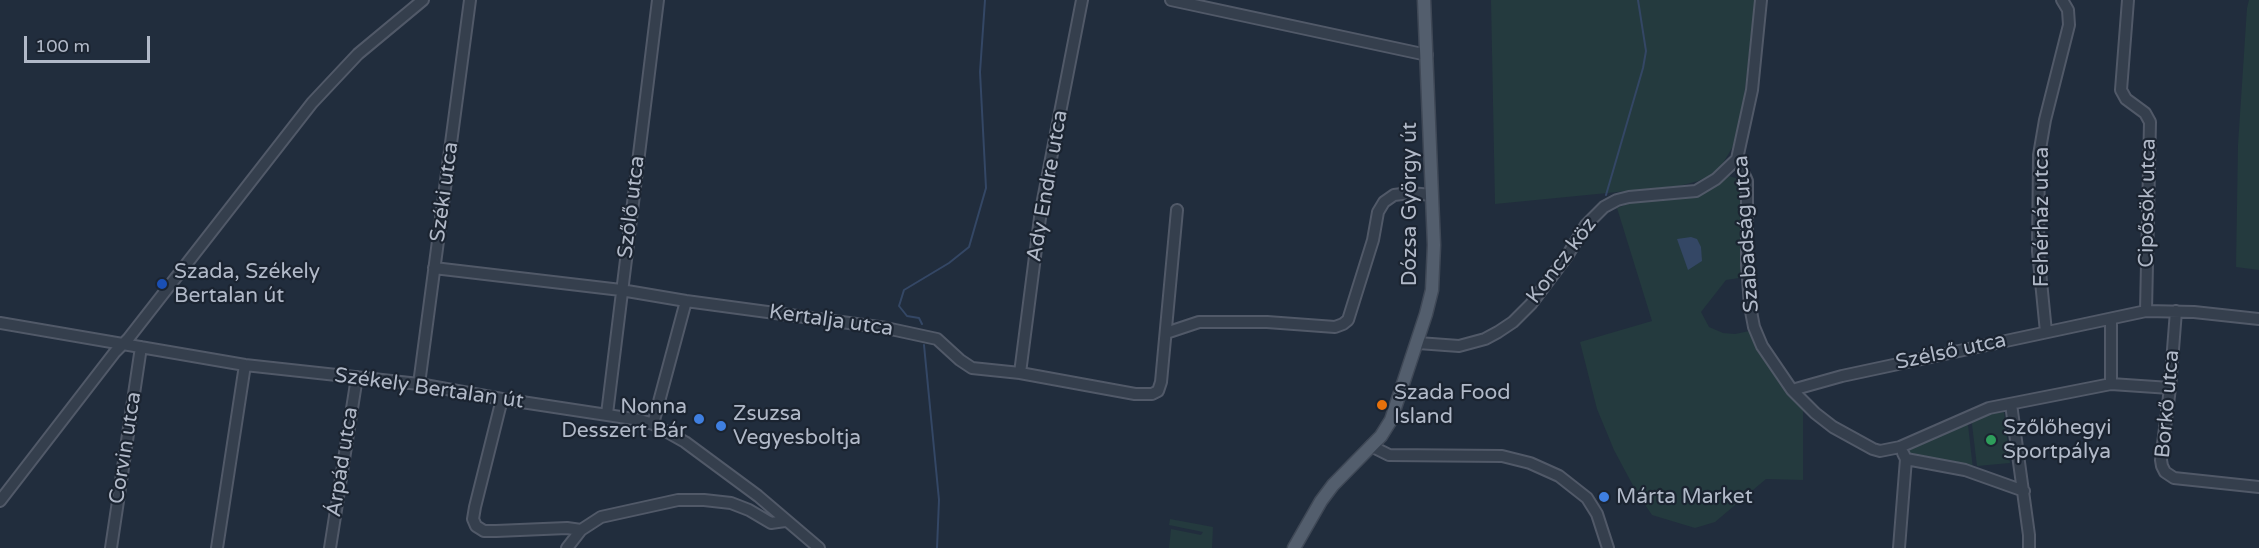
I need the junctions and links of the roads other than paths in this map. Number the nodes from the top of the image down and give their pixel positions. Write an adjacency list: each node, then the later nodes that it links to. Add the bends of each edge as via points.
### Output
1 (423, 0): 24 (street, via 358,54 312,103)
2 (470, 0): 14 (street, Széki utca)
3 (658, 0): 15 (street, Szőlő utca)
4 (1082, 0): 28 (street, Ady Endre utca, via 1041,210)
5 (1171, 0): 10 (street)
6 (1424, 0): 10 (main road, Dózsa György út)
7 (1761, 0): 11 (street, Szabadság utca, via 1750,99)
8 (2062, 0): 22 (street, Fehérház utca, via 2068,10 2069,25 2039,155 2038,251)
9 (2128, 0): 17 (street, Cipősök utca, via 2121,90 2150,122)
10 (1427, 55): 12 (main road, Dózsa György út)
11 (1737, 159): 25 (street, Koncz köz, via 1716,179 1695,191 1629,197 1604,207 1586,225 1531,304 1498,332 1459,346); 33 (street, Szabadság utca, via 1747,181 1747,265 1754,327)
12 (1432, 195): 23 (street, via 1394,195 1384,202 1347,320 1342,324 1335,327 1199,322); 25 (main road, Dózsa György út, via 1432,290)
13 (1177, 210): 23 (street, Kertalja utca)
14 (434, 268): 15 (street, Kertalja utca); 30 (street, Széki utca)
15 (621, 290): 16 (street, Kertalja utca); 36 (street, Szőlő utca)
16 (686, 301): 28 (street, Kertalja utca, via 886,328 937,339 972,368); 37 (street)
17 (2146, 311): 18 (street, Szélső utca); 19 (street, Szélső utca)
18 (2176, 311): 20 (street, Szélső utca); 32 (street, Borkő utca)
19 (2111, 319): 22 (street, Szélső utca); 31 (street)
20 (2259, 319)
21 (0, 323): 24 (street, Székely Bertalan út)
22 (2046, 332): 33 (street, Szélső utca)
23 (1166, 333): 28 (street, Kertalja utca, via 1161,382 1152,394)
24 (124, 343): 26 (street, Székely Bertalan út); 43 (street)
25 (1418, 343): 38 (main road, Dózsa György út, via 1391,420)
26 (141, 347): 27 (street, Székely Bertalan út); 46 (street, Corvin utca)
27 (245, 365): 29 (street, Székely Bertalan út); 47 (street)
28 (1020, 372)
29 (357, 377): 30 (street, Székely Bertalan út); 48 (street, Árpád utca)
30 (419, 384): 34 (street, Székely Bertalan út)
31 (2111, 384): 32 (street, Szabadság utca); 35 (street, Szabadság utca)
32 (2170, 388): 41 (street, Borkő utca, via 2161,460 2165,472 2185,480)
33 (1792, 390): 39 (street, Szabadság utca, via 1833,427 1873,449)
34 (502, 399): 36 (street, Székely Bertalan út); 45 (street, via 475,507 476,526 484,531)
35 (2011, 404): 39 (street, Szabadság utca, via 1974,413); 42 (street)
36 (607, 414): 37 (street, Székely Bertalan út)
37 (653, 424): 44 (street, Székely Bertalan út, via 685,442)
38 (1371, 447): 51 (main road, Dózsa György út, via 1333,485); 52 (street, via 1389,454 1503,456 1530,463 1559,476 1587,498 1597,514)
39 (1900, 447): 40 (street)
40 (1906, 459): 42 (street, via 1965,470); 53 (street)
41 (2259, 487)
42 (2024, 491): 54 (street)
43 (0, 501)
44 (785, 521): 45 (street, via 771,523 731,503 690,499 607,515); 50 (street, Székely Bertalan út)
45 (581, 530): 49 (street)
46 (111, 548)
47 (217, 548)
48 (330, 548)
49 (567, 548)
50 (819, 548)
51 (1294, 548)
52 (1608, 548)
53 (1899, 548)
54 (2029, 548)

